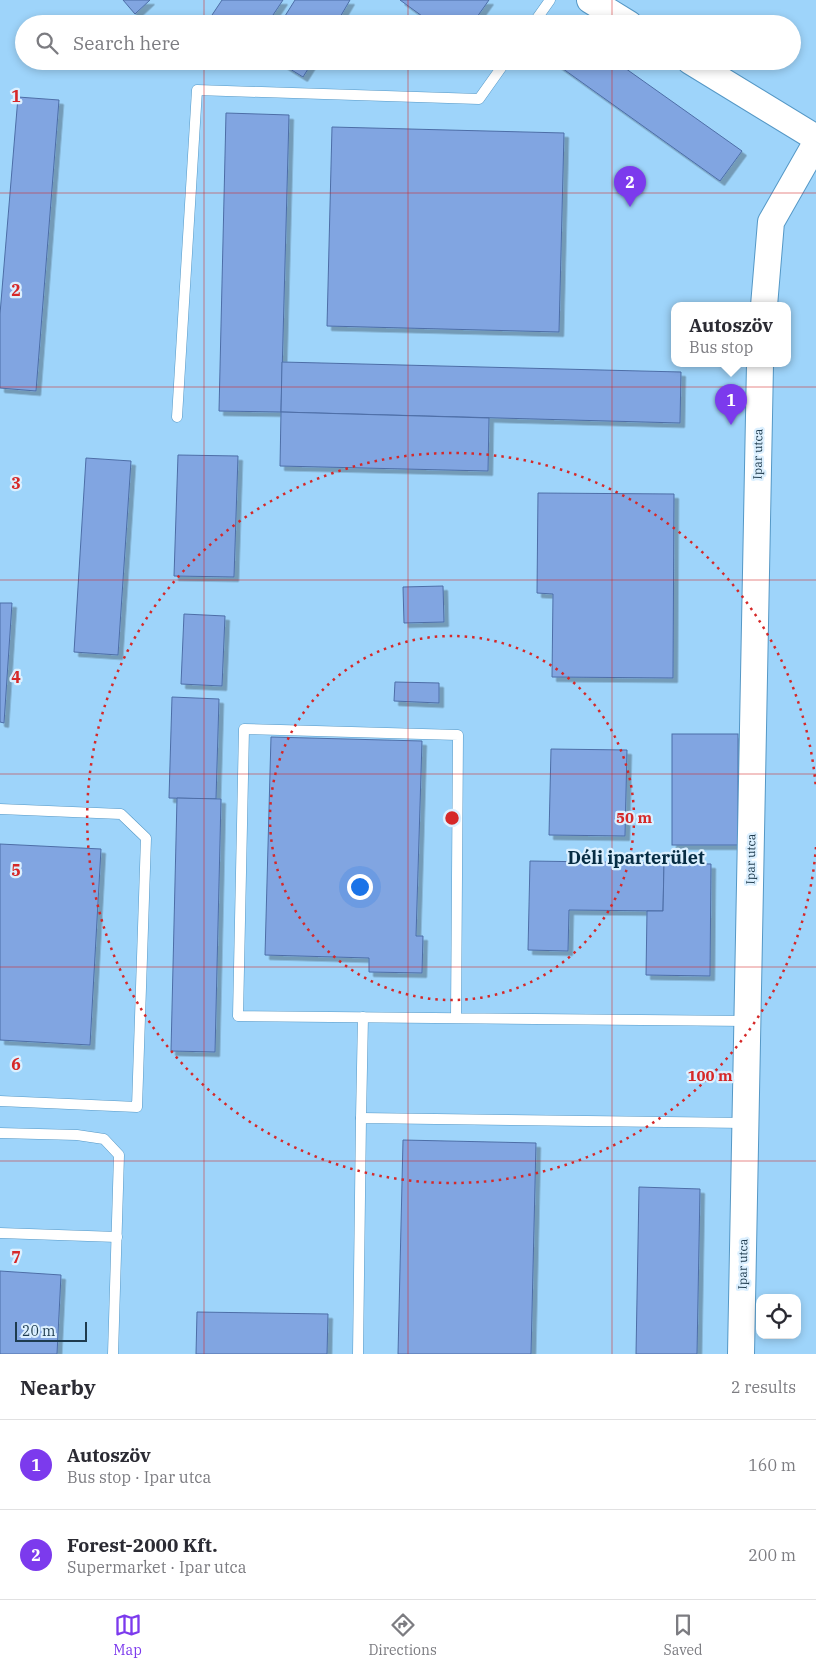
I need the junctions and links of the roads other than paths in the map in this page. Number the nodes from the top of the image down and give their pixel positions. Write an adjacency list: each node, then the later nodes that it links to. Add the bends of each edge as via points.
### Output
1 (550, 0): 3 (lane)
2 (590, 0): 4 (street)
3 (539, 15)
4 (614, 15)
5 (500, 70): 11 (lane, via 479,99 196,90)
6 (705, 70): 7 (street)
7 (816, 138)
8 (816, 143): 9 (street, via 771,222)
9 (764, 302)
10 (760, 367): 15 (street, Ipar utca)
11 (177, 417)
12 (0, 808): 16 (lane, via 120,814 146,838 137,1107)
13 (363, 1017): 14 (lane); 14 (lane, via 238,1016 244,729 458,735); 17 (lane)
14 (456, 1018): 15 (lane)
15 (748, 1021): 18 (street, Ipar utca)
16 (0, 1101)
17 (361, 1118): 18 (lane); 23 (lane)
18 (746, 1123): 24 (street, Ipar utca)
19 (0, 1133): 21 (lane, via 104,1139 119,1155)
20 (0, 1233): 21 (lane)
21 (117, 1237): 22 (lane)
22 (114, 1354)
23 (358, 1354)
24 (741, 1354)

